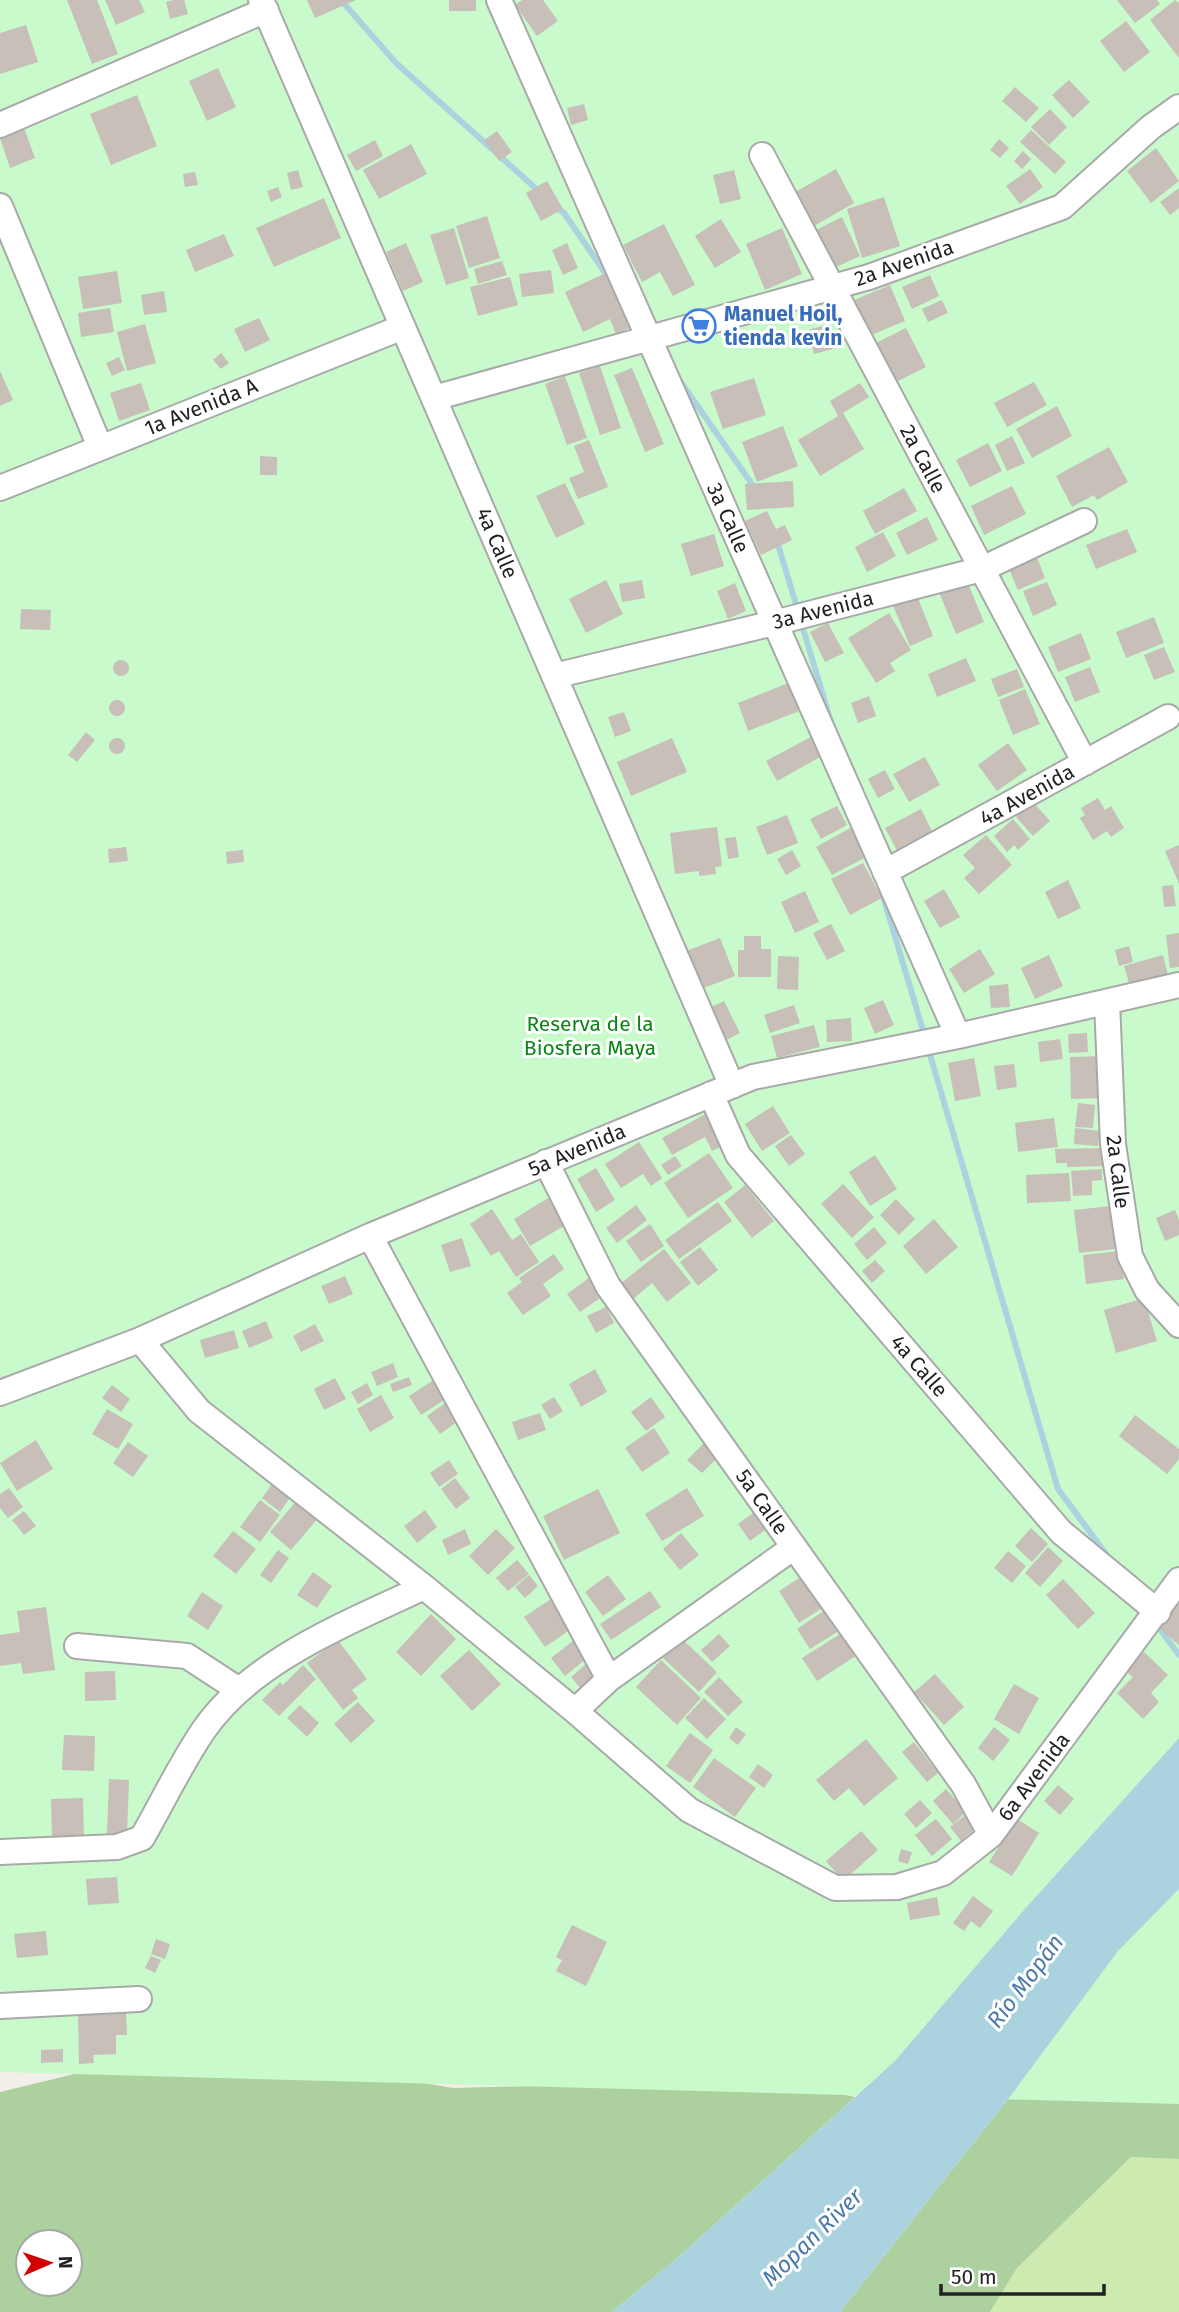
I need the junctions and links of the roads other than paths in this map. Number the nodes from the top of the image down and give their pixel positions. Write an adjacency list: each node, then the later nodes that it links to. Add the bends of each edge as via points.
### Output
1 (499, 0): 9 (street, 3a Calle)
2 (263, 5): 4 (street); 8 (street, 4a Calle)
3 (1179, 107): 7 (street, 2a Avenida, via 1062,207)
4 (0, 125)
5 (762, 155): 7 (street, 2a Calle)
6 (0, 206): 11 (street)
7 (832, 288): 9 (street, 2a Avenida); 14 (street, 2a Calle)
8 (403, 327): 10 (street, 4a Calle); 11 (street, 1a Avenida A)
9 (649, 340): 10 (street, 2a Avenida); 15 (street, 3a Calle)
10 (434, 398): 16 (street, 4a Calle)
11 (100, 447): 12 (street, 1a Avenida A)
12 (0, 488)
13 (1084, 521): 14 (street, 3a Avenida)
14 (982, 569): 15 (street, 3a Avenida); 18 (street, 2a Calle)
15 (774, 623): 16 (street, 3a Avenida); 19 (street, 3a Calle)
16 (554, 676): 23 (street, 4a Calle)
17 (1168, 717): 18 (street, 4a Avenida)
18 (1085, 763): 19 (street, 4a Avenida)
19 (885, 872): 22 (street, 3a Calle)
20 (1179, 985): 21 (street, 5a Avenida)
21 (1107, 1002): 22 (street, 5a Avenida); 26 (street, 2a Calle, via 1113,1144 1129,1256 1147,1290)
22 (958, 1036): 23 (street, 5a Avenida, via 752,1077)
23 (722, 1090): 24 (street, 5a Avenida); 32 (street, 4a Calle, via 738,1155 1061,1532)
24 (546, 1162): 25 (street, 5a Avenida); 29 (street, 5a Calle, via 608,1286)
25 (370, 1236): 27 (street, 5a Avenida); 34 (street)
26 (1179, 1325)
27 (140, 1340): 28 (street, 5a Avenida); 31 (street, via 199,1411)
28 (0, 1392)
29 (794, 1547): 34 (street); 37 (street, 5a Calle, via 962,1784)
30 (1179, 1580): 32 (street, 6a Avenida)
31 (424, 1587): 35 (street, via 300,1647); 36 (street)
32 (1158, 1612): 37 (street, 6a Avenida)
33 (77, 1646): 35 (street, via 187,1656)
34 (609, 1679): 36 (street)
35 (239, 1690): 38 (street, via 203,1730 142,1838 117,1847)
36 (575, 1711): 37 (street, 6a Avenida, via 689,1810 835,1888 897,1887 943,1873)
37 (991, 1835)
38 (0, 1853)
39 (139, 1999): 40 (street)
40 (0, 2006)

